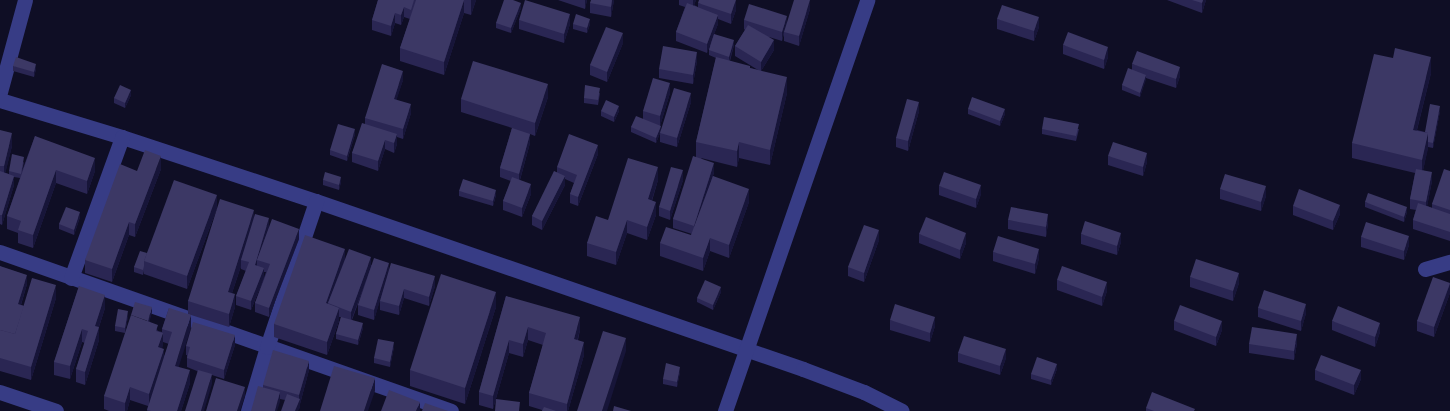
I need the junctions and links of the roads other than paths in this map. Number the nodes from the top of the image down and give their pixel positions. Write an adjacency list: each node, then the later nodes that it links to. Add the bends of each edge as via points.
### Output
1 (25, 0): 3 (street)
2 (867, 0): 12 (street)
3 (0, 92)
4 (0, 100): 5 (street)
5 (122, 137): 6 (street); 10 (street)
6 (316, 201): 11 (street); 12 (street)
7 (0, 252): 10 (street)
8 (1450, 262): 9 (street)
9 (1425, 269)
10 (71, 278): 11 (street)
11 (267, 346): 15 (street); 16 (street)
12 (745, 349): 17 (street); 18 (street, via 864,392)
13 (0, 392): 14 (street)
14 (56, 411)
15 (248, 411)
16 (451, 411)
17 (725, 411)
18 (902, 411)

